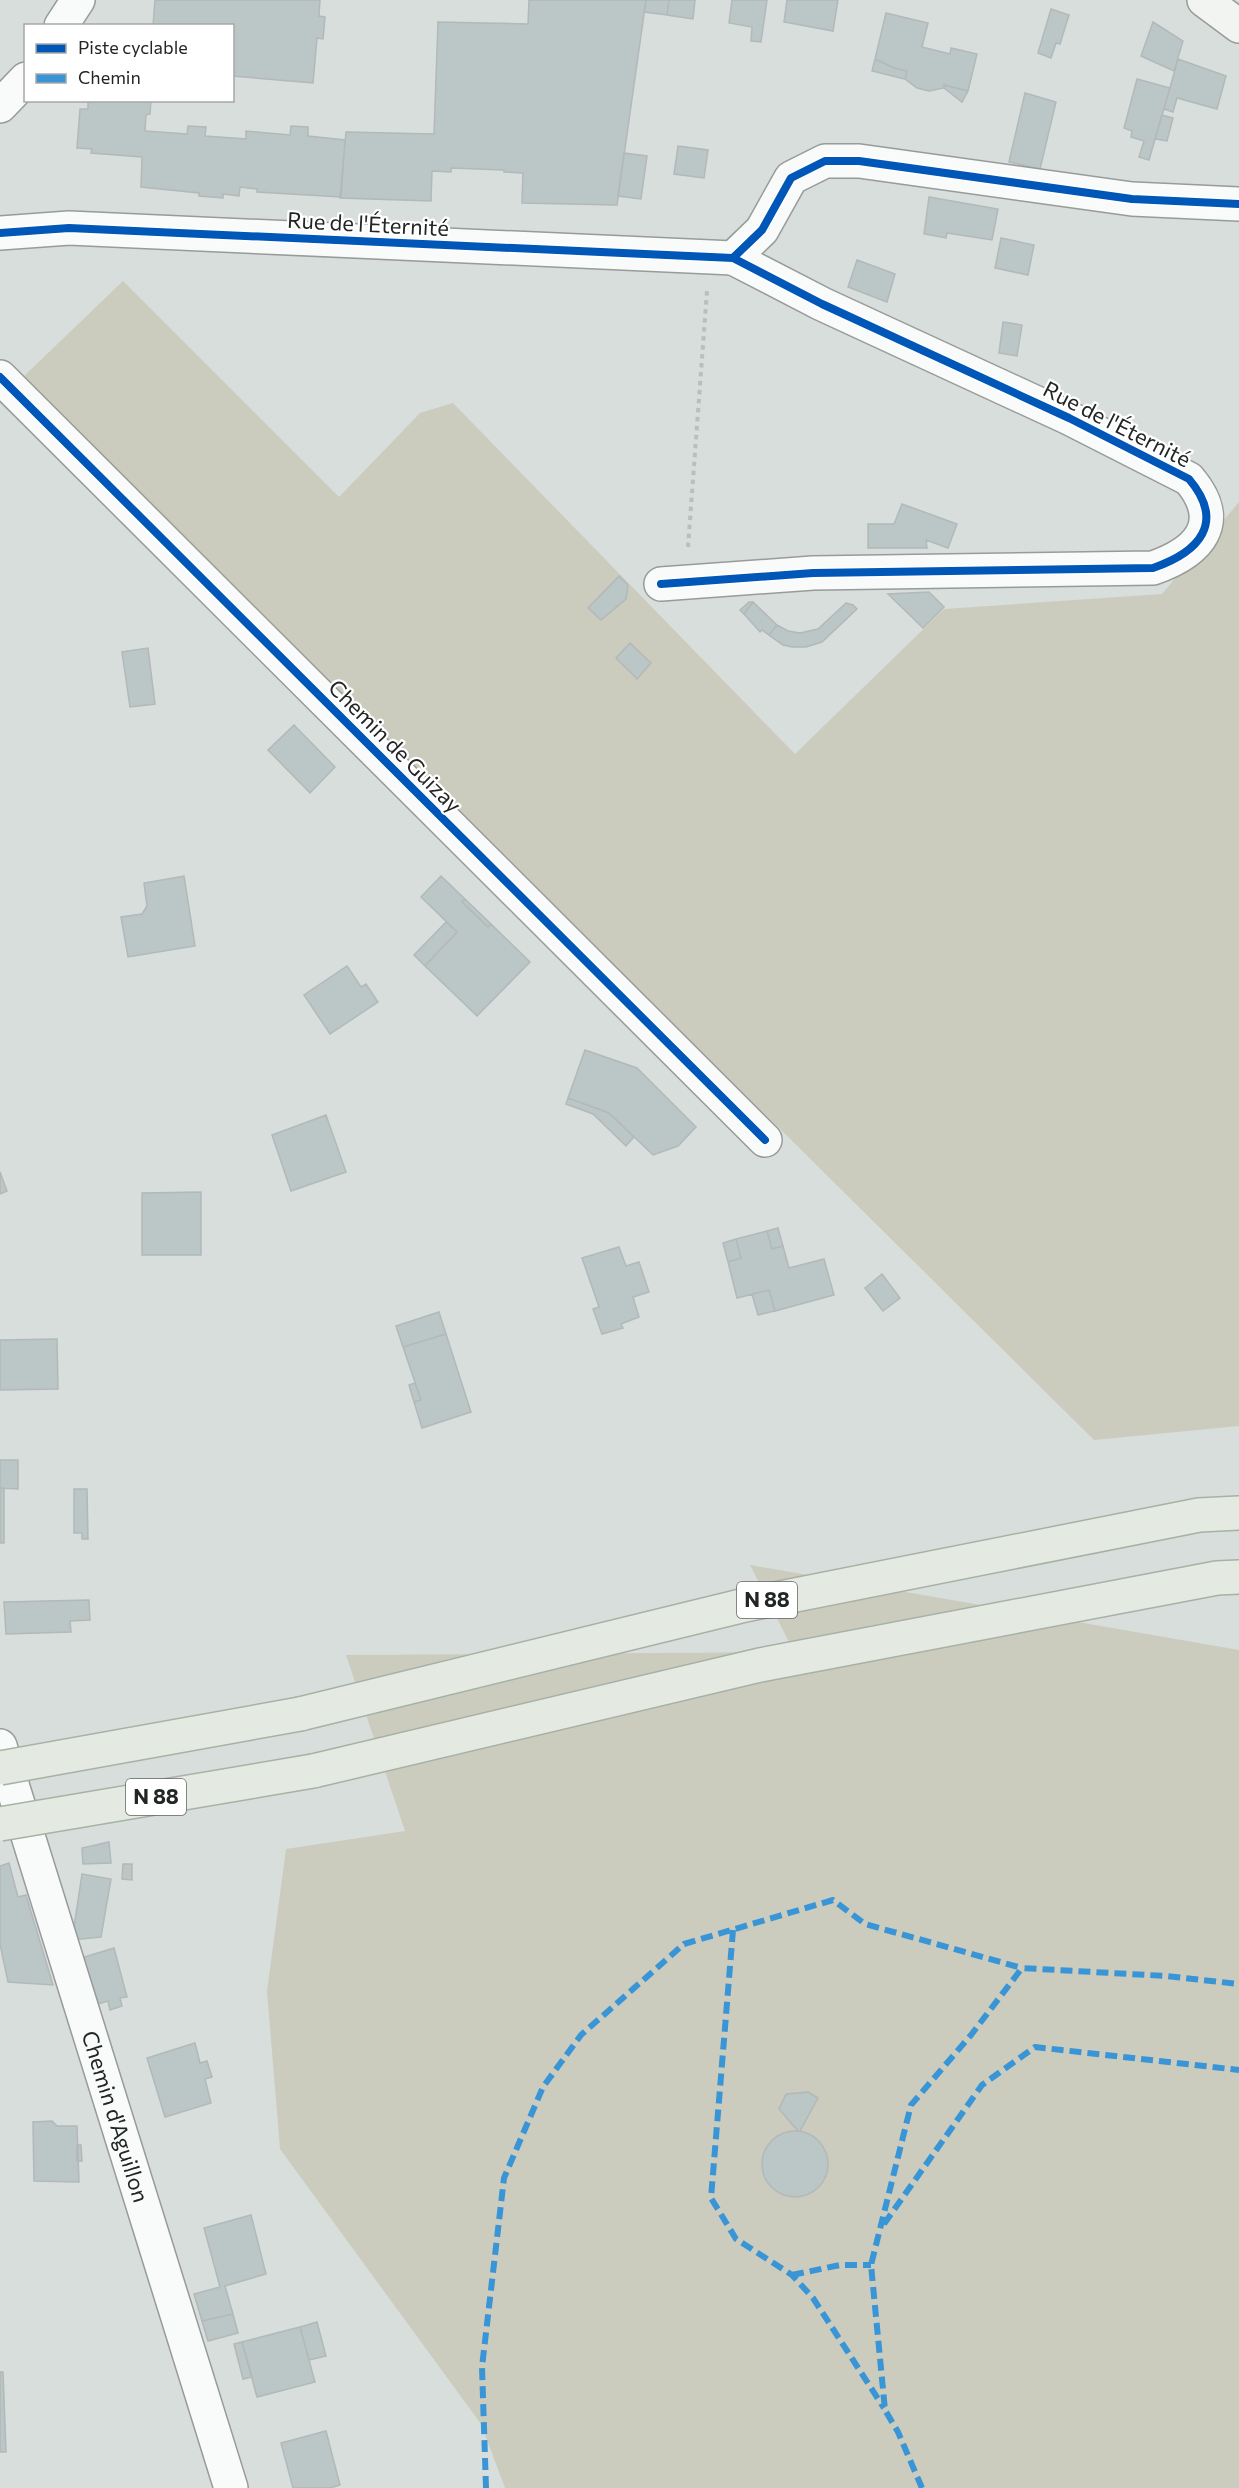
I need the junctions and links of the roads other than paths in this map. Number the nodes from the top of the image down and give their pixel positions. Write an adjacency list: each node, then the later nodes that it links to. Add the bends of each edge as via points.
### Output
1 (78, 0): 3 (street)
2 (1204, 0): 4 (main road)
3 (62, 24)
4 (1239, 26)
5 (24, 81): 6 (street)
6 (0, 106)
7 (1239, 204): 9 (street, via 1132,199 859,161 825,161 791,178 762,230)
8 (0, 233): 9 (street, Rue de l'Éternité, via 69,228)
9 (722, 258): 11 (street, Rue de l'Éternité, via 1069,418 1189,478 1207,509 1205,525 1191,549 1178,559 1153,568 813,573)
10 (0, 377): 12 (street, Chemin de Guizay)
11 (673, 584)
12 (765, 1140)
13 (1239, 1514): 16 (highway, N 88, bridge, via 1199,1515 745,1605 300,1714)
14 (1239, 1577): 17 (highway, N 88, bridge, via 760,1665 313,1771)
15 (0, 1746): 18 (street, Chemin d'Aguillon)
16 (0, 1768)
17 (0, 1824)
18 (231, 2488)

